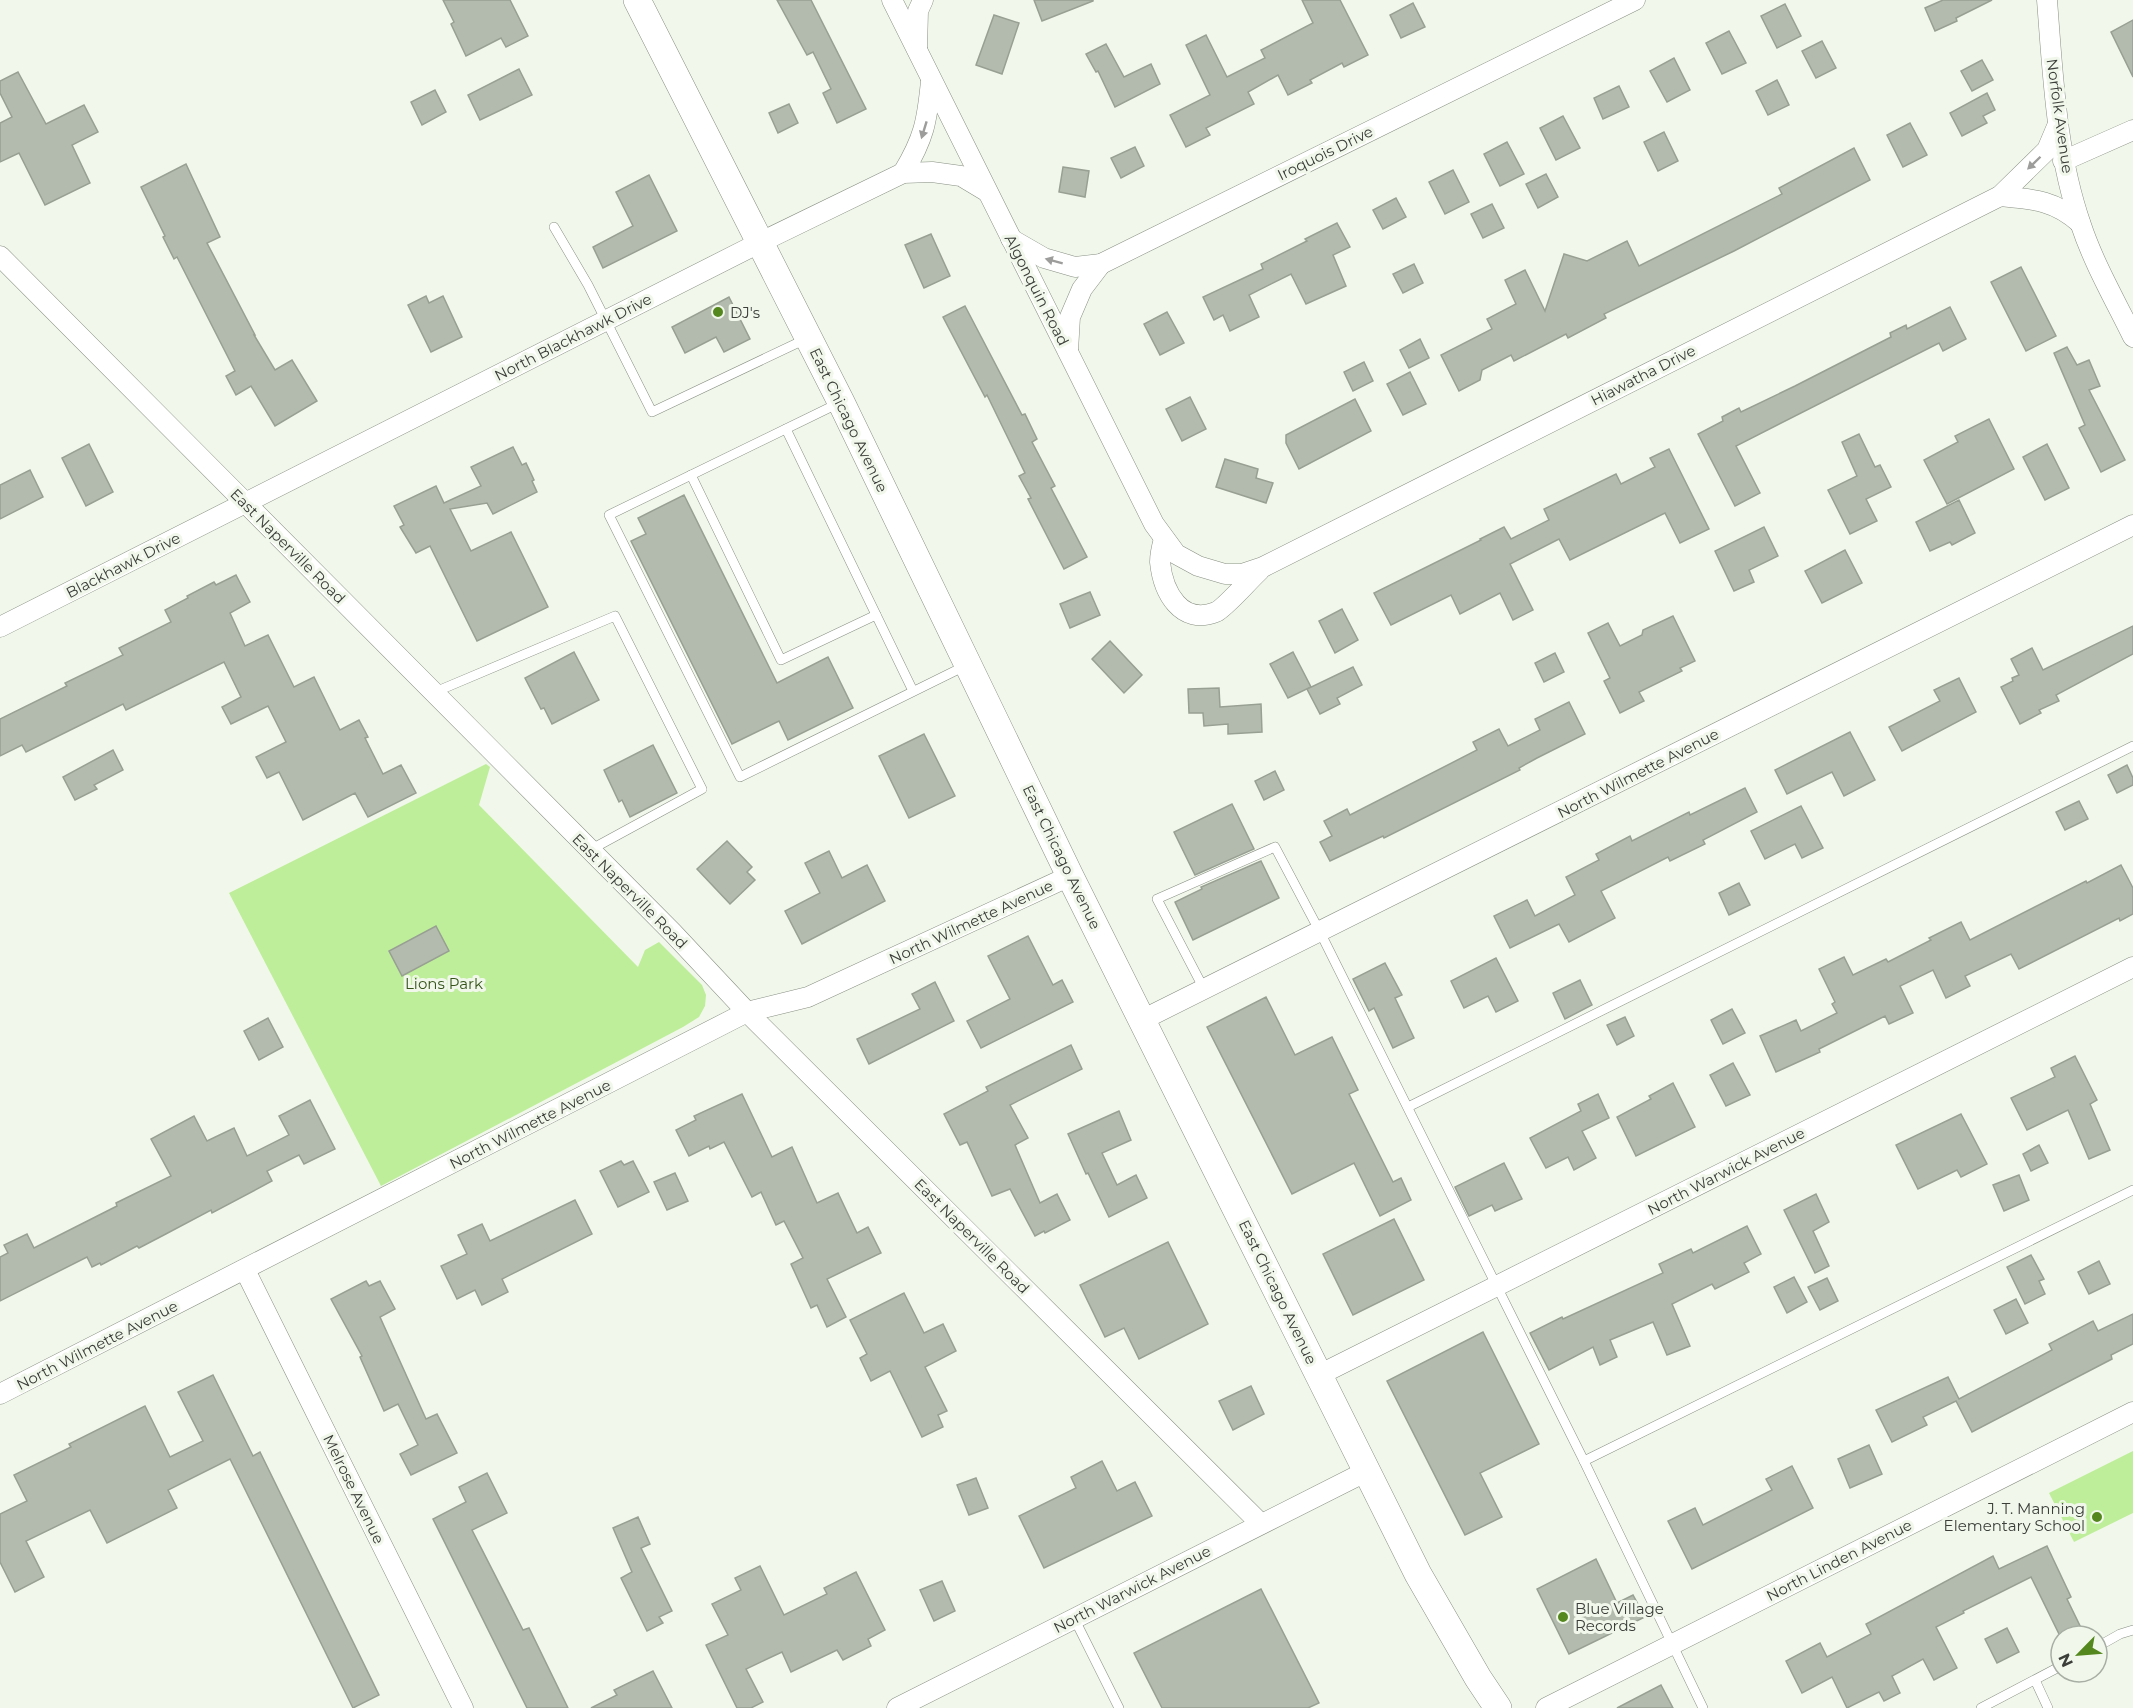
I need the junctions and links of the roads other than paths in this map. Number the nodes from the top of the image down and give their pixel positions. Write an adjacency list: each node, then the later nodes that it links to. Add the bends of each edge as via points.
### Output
1 (637, 0): 17 (main road, East Chicago Avenue)
2 (892, 0): 6 (street, Algonquin Road)
3 (923, 0): 6 (street, via 918,11)
4 (1635, 0): 19 (street, Iroquois Drive)
5 (2047, 0): 8 (street, Norfolk Avenue)
6 (917, 51): 7 (street, Algonquin Road)
7 (931, 81): 11 (street, one-way to 11, via 927,123); 12 (street, Algonquin Road)
8 (2058, 124): 10 (street, Norfolk Avenue); 13 (street, Hiawatha Drive, one-way to 13, via 2048,150)
9 (2133, 130): 10 (street)
10 (2063, 161): 14 (street, Norfolk Avenue)
11 (903, 173): 12 (street, North Blackhawk Drive, via 961,176); 17 (street, North Blackhawk Drive)
12 (987, 191): 16 (street, Algonquin Road)
13 (2000, 196): 14 (street, via 2050,203); 31 (street, Hiawatha Drive)
14 (2080, 223): 21 (street, Norfolk Avenue)
15 (554, 227): 20 (lane)
16 (1011, 239): 19 (street, Iroquois Drive, one-way to 16, via 1075,267 1044,258); 23 (street, Algonquin Road)
17 (759, 243): 20 (street, North Blackhawk Drive); 22 (main road, East Chicago Avenue)
18 (0, 256): 27 (street, East Naperville Road)
19 (1101, 264): 23 (street, via 1082,289 1070,317)
20 (607, 320): 22 (lane, via 652,412); 27 (street, North Blackhawk Drive)
21 (2131, 332)
22 (808, 338): 24 (main road, East Chicago Avenue)
23 (1068, 351): 29 (street, Algonquin Road)
24 (841, 402): 25 (lane); 34 (main road, East Chicago Avenue)
25 (786, 429): 26 (lane); 32 (lane)
26 (691, 475): 32 (lane, via 781,660); 35 (lane, via 609,515 740,777)
27 (245, 503): 33 (street, Blackhawk Drive); 36 (street, East Naperville Road)
28 (2133, 525): 40 (street, North Wilmette Avenue)
29 (1164, 539): 30 (street, Algonquin Road, via 1176,554); 31 (street, via 1160,561 1166,587 1175,605 1191,615 1218,611)
30 (1198, 566): 31 (street, Hiawatha Drive, via 1225,574 1242,574)
31 (1263, 567)
32 (876, 615): 35 (lane)
33 (0, 627)
34 (968, 664): 35 (lane); 39 (main road, East Chicago Avenue)
35 (913, 691)
36 (434, 693): 38 (street, East Naperville Road); 38 (lane, via 615,616 702,789)
37 (2133, 746): 45 (lane)
38 (590, 849): 43 (street, East Naperville Road)
39 (1070, 876): 43 (street, North Wilmette Avenue, via 808,997); 44 (main road, East Chicago Avenue)
40 (1320, 932): 42 (street, North Wilmette Avenue); 42 (lane, via 1275,847 1157,899); 45 (lane)
41 (2133, 967): 48 (street, North Warwick Avenue)
42 (1204, 989): 44 (street, North Wilmette Avenue)
43 (747, 1012): 47 (street, North Wilmette Avenue); 54 (street, East Naperville Road)
44 (1142, 1020): 49 (main road, East Chicago Avenue)
45 (1408, 1107): 48 (lane)
46 (2133, 1190): 52 (lane)
47 (245, 1270): 50 (street, North Wilmette Avenue); 62 (street, Melrose Avenue)
48 (1497, 1286): 49 (street, North Warwick Avenue); 52 (lane)
49 (1319, 1375): 53 (main road, East Chicago Avenue)
50 (0, 1394)
51 (2133, 1412): 58 (street, North Linden Avenue)
52 (1584, 1461): 58 (lane)
53 (1367, 1471): 54 (street, North Warwick Avenue); 64 (main road, East Chicago Avenue, via 1418,1574)
54 (1261, 1524): 55 (street, North Warwick Avenue)
55 (1074, 1618): 61 (lane); 63 (street, North Warwick Avenue)
56 (2133, 1630): 57 (lane)
57 (2109, 1640)
58 (1672, 1645): 65 (street, North Linden Avenue); 66 (lane)
59 (2049, 1672): 60 (lane)
60 (2035, 1680): 67 (lane); 68 (lane)
61 (1114, 1707)
62 (463, 1708)
63 (897, 1708)
64 (1498, 1708)
65 (1546, 1708)
66 (1703, 1708)
67 (1981, 1708)
68 (2048, 1708)

